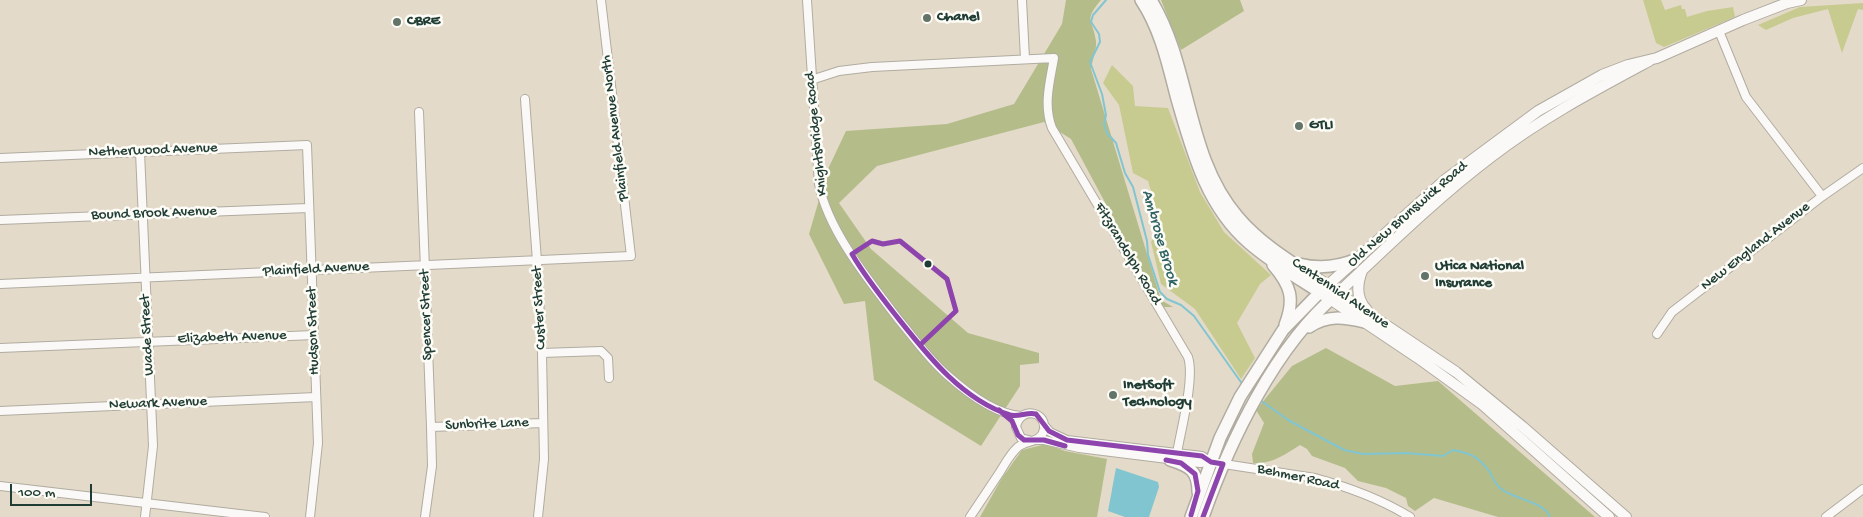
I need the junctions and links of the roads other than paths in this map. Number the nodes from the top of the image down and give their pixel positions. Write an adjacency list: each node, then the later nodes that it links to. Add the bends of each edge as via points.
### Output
1 (601, 0): 20 (street, Plainfield Avenue North)
2 (807, 0): 9 (street, Knightsbridge Road)
3 (1022, 0): 8 (street)
4 (1141, 0): 21 (highway, Centennial Avenue, via 1155,24 1191,148 1207,187 1234,227)
5 (1152, 0): 23 (highway, Centennial Avenue, via 1165,26 1210,173 1222,196 1255,236)
6 (1801, 0): 7 (main road, Old New Brunswick Road)
7 (1719, 31): 16 (street, via 1746,97); 25 (main road, Old New Brunswick Road, via 1650,61 1602,75 1538,111 1446,179)
8 (1025, 59): 9 (street, via 872,67 839,71); 50 (street, Fitzrandolph Road, via 1054,58 1047,103 1052,128 1190,363 1190,377)
9 (812, 80): 41 (street, Knightsbridge Road, via 819,186 837,229 870,282 932,360 965,390)
10 (525, 99): 22 (street, Custer Street)
11 (419, 112): 24 (street, Spencer Street)
12 (306, 145): 13 (street, Netherwood Avenue); 17 (street, Hudson Street)
13 (140, 152): 14 (street, Netherwood Avenue); 18 (street, Wade Street)
14 (0, 158)
15 (1863, 168): 16 (street, New England Avenue)
16 (1822, 196): 33 (street, New England Avenue, via 1672,312)
17 (308, 208): 18 (street, Bound Brook Avenue); 26 (street, Hudson Street)
18 (143, 214): 19 (street, Bound Brook Avenue); 27 (street, Wade Street)
19 (0, 220)
20 (631, 256): 22 (street, Plainfield Avenue)
21 (1266, 256): 29 (highway, Centennial Avenue); 31 (highway, via 1289,289 1291,307)
22 (537, 261): 24 (street, Plainfield Avenue); 37 (street, Custer Street)
23 (1292, 262): 25 (highway, via 1310,267); 29 (highway, Centennial Avenue)
24 (425, 264): 26 (street, Plainfield Avenue); 46 (street, Spencer Street)
25 (1360, 264): 29 (main road, Old New Brunswick Road); 30 (main road, via 1358,292)
26 (311, 271): 27 (street, Plainfield Avenue); 34 (street, Hudson Street)
27 (146, 278): 28 (street, Plainfield Avenue); 35 (street, Wade Street)
28 (0, 284)
29 (1329, 292): 30 (main road, Centennial Avenue); 31 (highway, Old New Brunswick Road); 32 (highway, Old New Brunswick Road)
30 (1368, 318): 32 (highway, via 1332,317); 66 (main road, Centennial Avenue, via 1483,405); 67 (main road, Centennial Avenue, via 1456,372)
31 (1283, 330): 51 (highway, Old New Brunswick Road, via 1240,397)
32 (1301, 332): 52 (highway, Old New Brunswick Road, via 1251,407)
33 (1657, 334)
34 (314, 335): 35 (street, Elizabeth Avenue); 39 (street, Hudson Street)
35 (149, 342): 36 (street, Elizabeth Avenue); 40 (street, Wade Street)
36 (0, 348)
37 (542, 353): 38 (street, via 601,351 608,358); 44 (street, Custer Street)
38 (609, 378)
39 (316, 397): 40 (street, Newark Avenue); 59 (street, Hudson Street, via 318,443)
40 (152, 404): 42 (street, Newark Avenue); 56 (street, Wade Street, via 153,446)
41 (999, 410): 43 (street, Knightsbridge Road); 47 (street, Knightsbridge Road)
42 (0, 411)
43 (1021, 416): 45 (street, via 1034,414); 47 (street)
44 (542, 422): 46 (street, Sunbrite Lane); 61 (street, Custer Street, via 544,459)
45 (1044, 425): 48 (street, via 1043,434); 50 (street, via 1050,432 1067,440)
46 (431, 427): 60 (street, Spencer Street, via 432,466)
47 (1016, 429): 48 (street, via 1020,438); 49 (street, via 1017,439)
48 (1034, 441): 49 (street, via 1023,444); 50 (street)
49 (1011, 454): 62 (street)
50 (1173, 456): 51 (street, via 1202,456); 55 (highway, via 1193,471 1198,483)
51 (1211, 462): 52 (street, Behmer Road); 55 (highway, Old New Brunswick Road)
52 (1223, 464): 64 (highway, Old New Brunswick Road); 65 (street, Behmer Road, via 1331,482)
53 (0, 486): 56 (street)
54 (1863, 489): 68 (street)
55 (1198, 496): 63 (highway, Old New Brunswick Road)
56 (147, 503): 57 (street, Wade Street); 58 (street)
57 (145, 517)
58 (265, 517)
59 (310, 517)
60 (424, 517)
61 (538, 517)
62 (970, 517)
63 (1190, 517)
64 (1203, 517)
65 (1410, 517)
66 (1609, 517)
67 (1626, 517)
68 (1826, 517)

